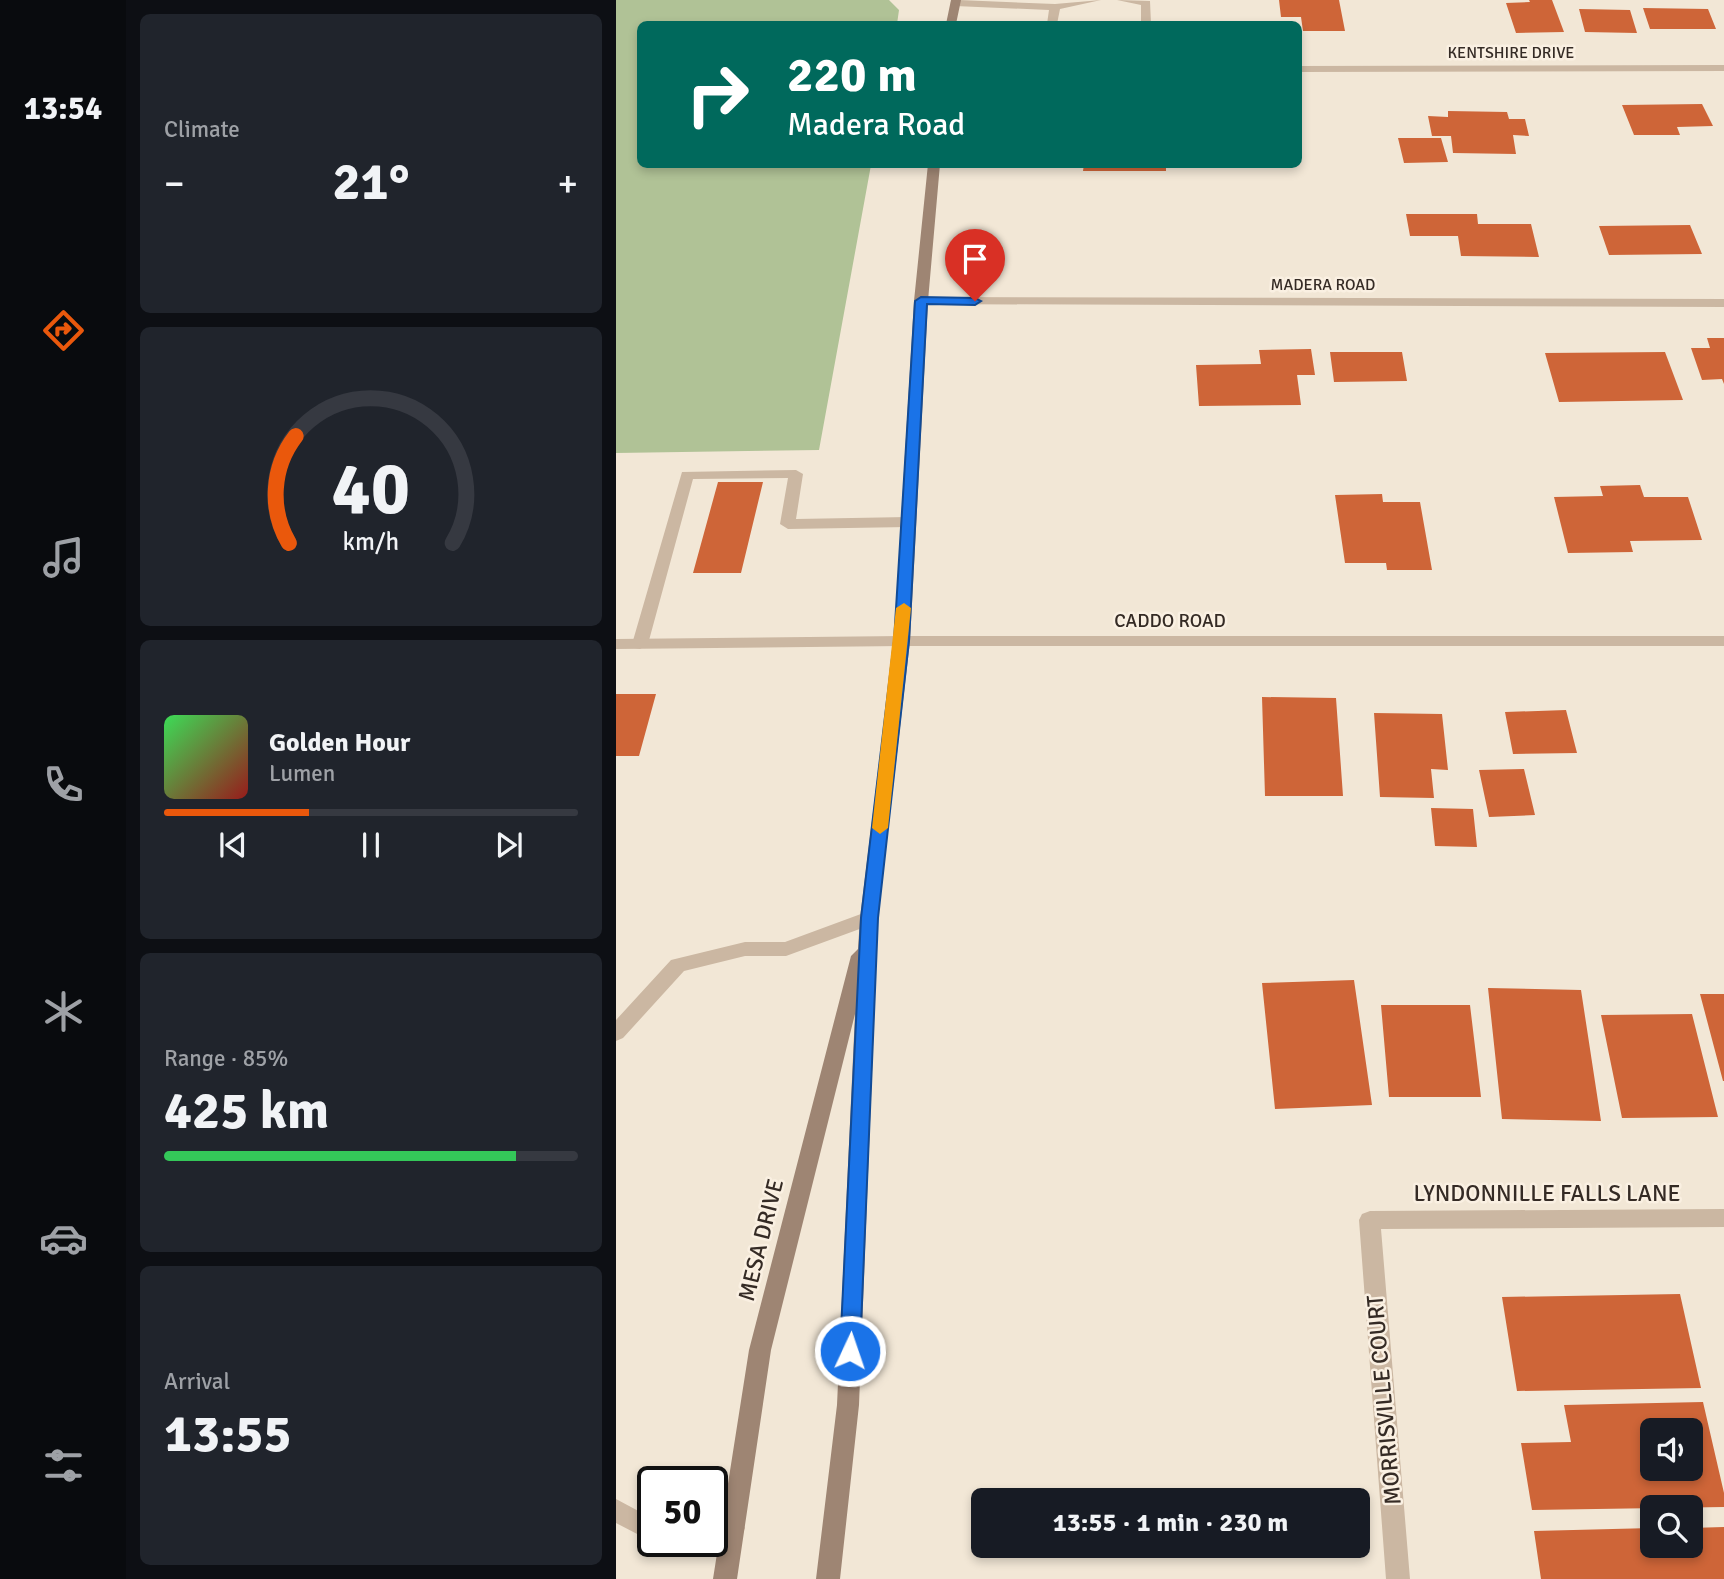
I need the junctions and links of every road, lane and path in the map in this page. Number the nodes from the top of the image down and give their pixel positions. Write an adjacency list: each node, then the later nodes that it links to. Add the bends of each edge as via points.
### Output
1 (1096, 0): 4 (street)
2 (1122, 0): 7 (street, via 1146,3)
3 (956, 1): 4 (street); 5 (main road)
4 (1055, 7): 6 (street)
5 (952, 21)
6 (1053, 21)
7 (1146, 21)
8 (1724, 68): 9 (street, KENTSHIRE DRIVE)
9 (1302, 69)
10 (934, 168): 11 (main road, MESA DRIVE)
11 (921, 301): 12 (street, MADERA ROAD); 13 (main road, MESA DRIVE)
12 (1724, 303)
13 (908, 522): 14 (main road, MESA DRIVE); 16 (street, via 788,524 796,474 687,475)
14 (902, 641): 15 (street, CADDO ROAD); 16 (street, CADDO ROAD); 18 (main road, MESA DRIVE)
15 (1724, 641)
16 (640, 644): 17 (street, CADDO ROAD)
17 (616, 645)
18 (869, 918): 19 (street, via 786,949 745,949 677,965); 22 (main road, MESA DRIVE, via 760,1350); 27 (main road, MESA DRIVE, via 848,1405)
19 (616, 1033)
20 (1724, 1218): 21 (street, LYNDONNILLE FALLS LANE)
21 (1370, 1220): 28 (street, MORRISVILLE COURT)
22 (728, 1500)
23 (616, 1510): 24 (street)
24 (637, 1523)
25 (724, 1557): 26 (main road, MESA DRIVE)
26 (725, 1579)
27 (828, 1579)
28 (1398, 1579)

